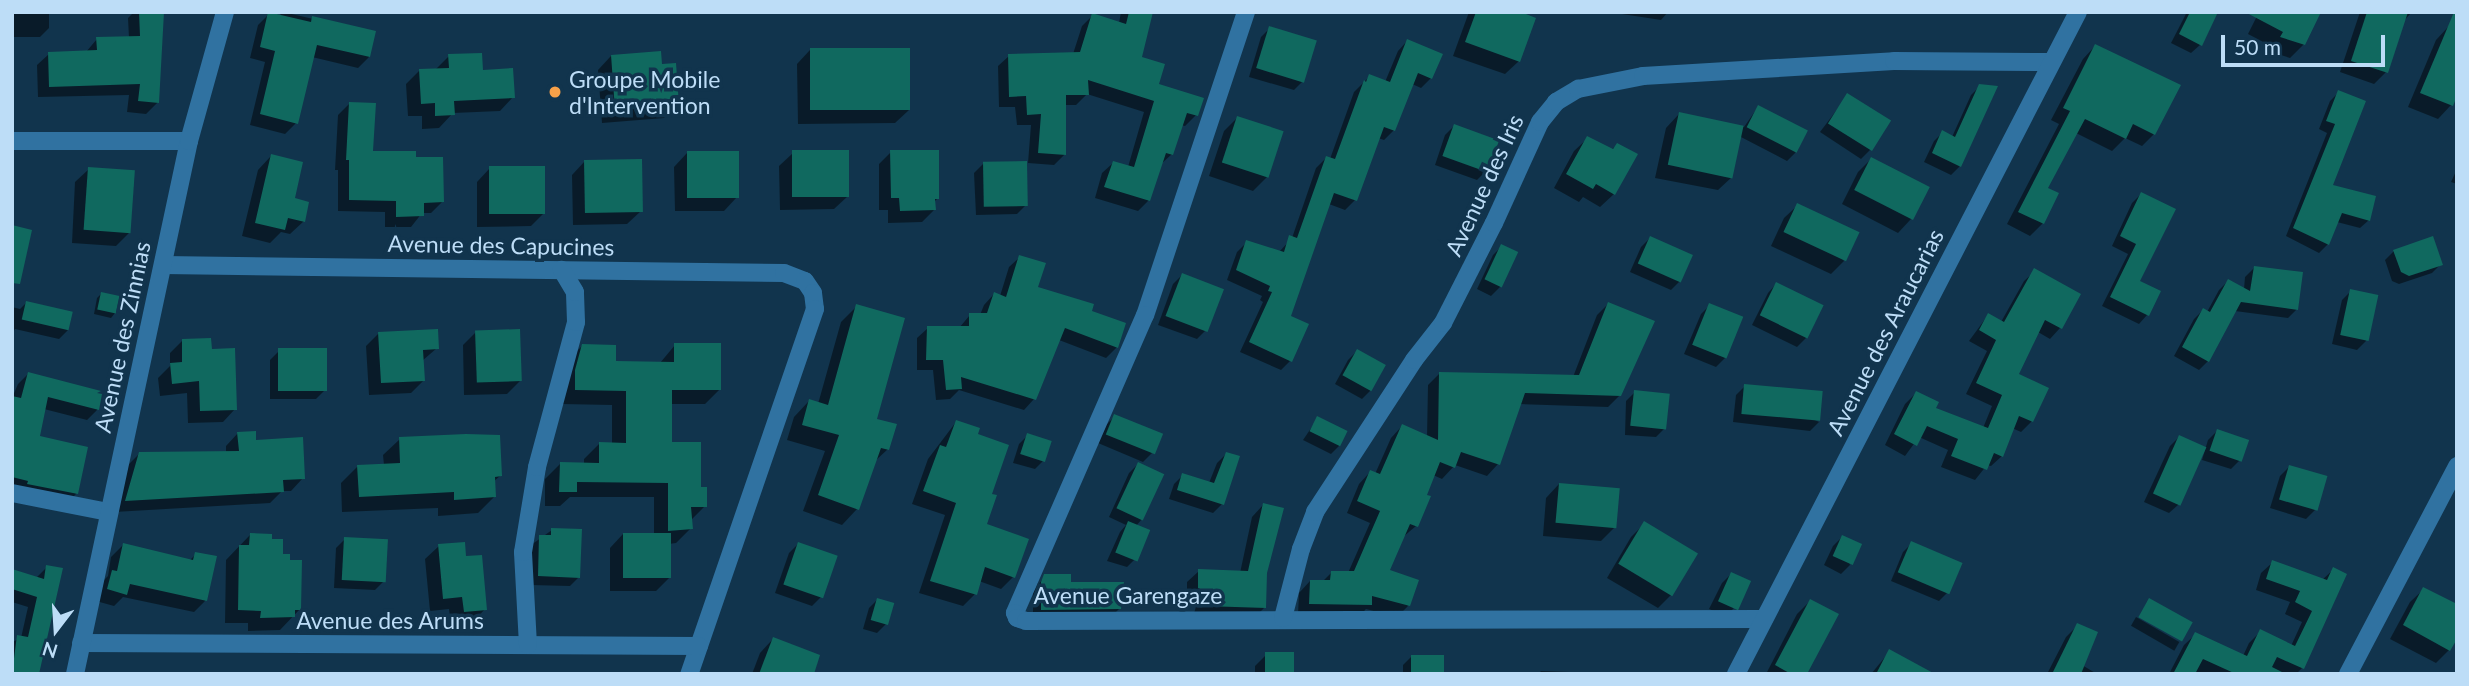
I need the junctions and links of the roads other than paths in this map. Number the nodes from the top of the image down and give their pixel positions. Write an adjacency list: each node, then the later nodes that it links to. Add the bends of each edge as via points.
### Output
1 (225, 12): 6 (street, Avenue des Zinnias)
2 (1246, 12): 12 (street, Avenue Garengaze, via 1144,315 1015,613 1026,621)
3 (2078, 12): 4 (street, Avenue des Araucarias)
4 (2051, 62): 12 (street, Avenue des Iris, via 1894,61 1643,76 1578,89 1556,102 1540,122 1443,323 1315,512); 13 (street, Avenue des Araucarias)
5 (12, 141): 6 (street)
6 (189, 141): 7 (street, Avenue des Zinnias)
7 (163, 265): 8 (street, Avenue des Capucines); 11 (street, Avenue des Zinnias)
8 (562, 270): 15 (street, via 575,292 576,322 537,467 523,552); 16 (street, Avenue des Capucines, via 784,273 811,286 815,309)
9 (2457, 466): 20 (street)
10 (12, 493): 11 (street)
11 (108, 512): 14 (street, Avenue des Zinnias)
12 (1283, 618): 13 (street, Avenue Garengaze)
13 (1764, 619): 19 (street, Avenue des Araucarias)
14 (81, 643): 15 (street, Avenue des Arums); 17 (street, Avenue des Zinnias)
15 (528, 645): 16 (street, Avenue des Arums)
16 (699, 646): 18 (street)
17 (75, 674)
18 (689, 674)
19 (1736, 674)
20 (2348, 674)

